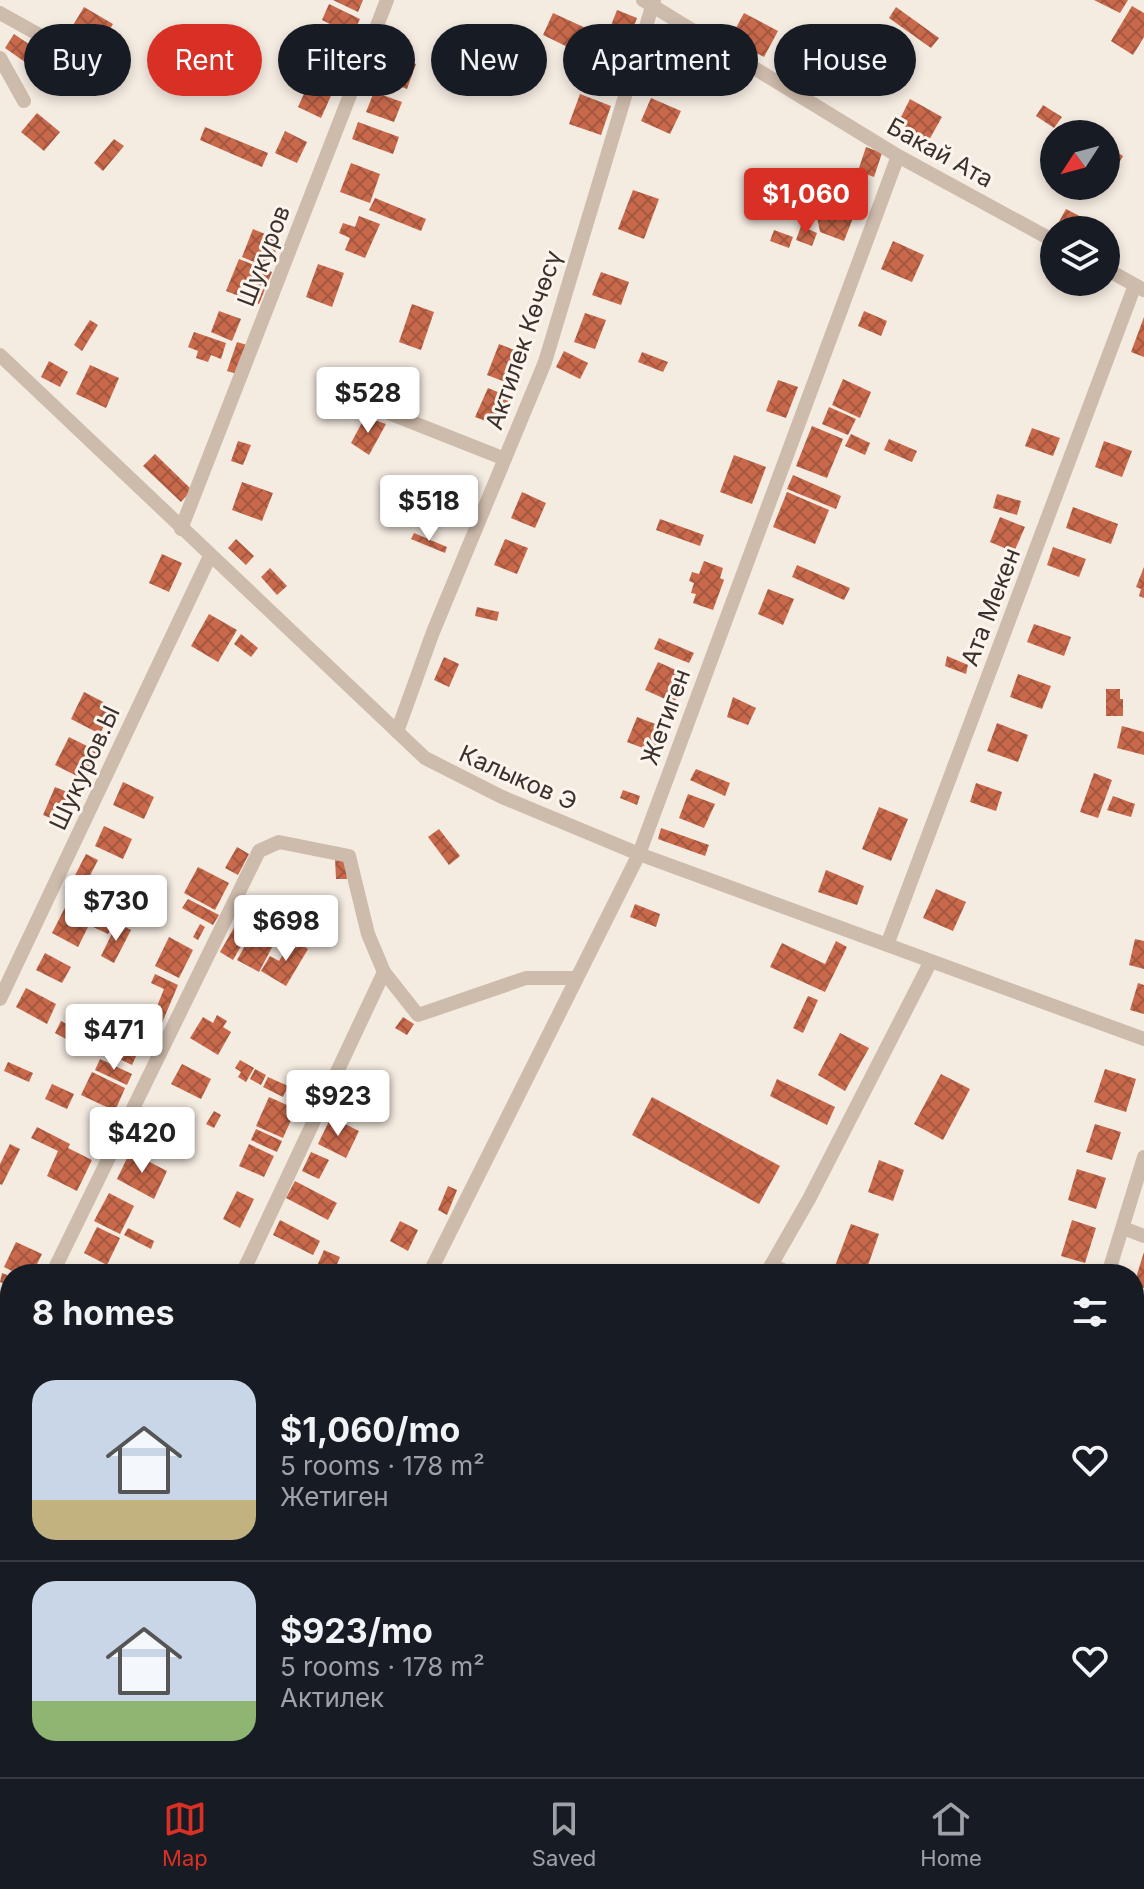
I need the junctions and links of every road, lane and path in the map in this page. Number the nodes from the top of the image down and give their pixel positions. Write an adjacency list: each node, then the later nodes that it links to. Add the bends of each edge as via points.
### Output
1 (387, 0): 14 (street, Шукуров)
2 (650, 2): 7 (street, Бакай Ата); 13 (street, Актилек Көчөсү, via 545,362)
3 (0, 13): 4 (street)
4 (24, 26)
5 (0, 58): 6 (street)
6 (24, 101)
7 (898, 156): 8 (street, Бакай Ата); 17 (street, Жетиген)
8 (1040, 233)
9 (1120, 277): 10 (street)
10 (1139, 287): 18 (street, Ата Мекен)
11 (0, 355): 14 (street, Калыков Э)
12 (333, 391): 13 (street)
13 (505, 459): 16 (street, Актилек Көчөсү)
14 (181, 529): 15 (street, Калыков Э)
15 (210, 556): 16 (street, Калыков Э); 22 (street, Шукуров.Ы)
16 (397, 732): 17 (street, Калыков Э, via 425,758 489,791)
17 (639, 854): 18 (street, Калыков Э); 21 (street, Жетиген)
18 (887, 945): 19 (street, Калыков Э)
19 (931, 961): 23 (street, Калыков Э); 30 (street)
20 (384, 972): 21 (street, via 418,1015 526,978); 27 (street, via 368,934 349,856 279,842 259,851); 28 (street)
21 (577, 978): 29 (street, Жетиген)
22 (0, 999)
23 (1144, 1039)
24 (1144, 1157): 25 (street)
25 (1123, 1228): 26 (street); 31 (street)
26 (1144, 1236)
27 (57, 1264)
28 (247, 1264)
29 (434, 1264)
30 (771, 1264)
31 (1111, 1264)

